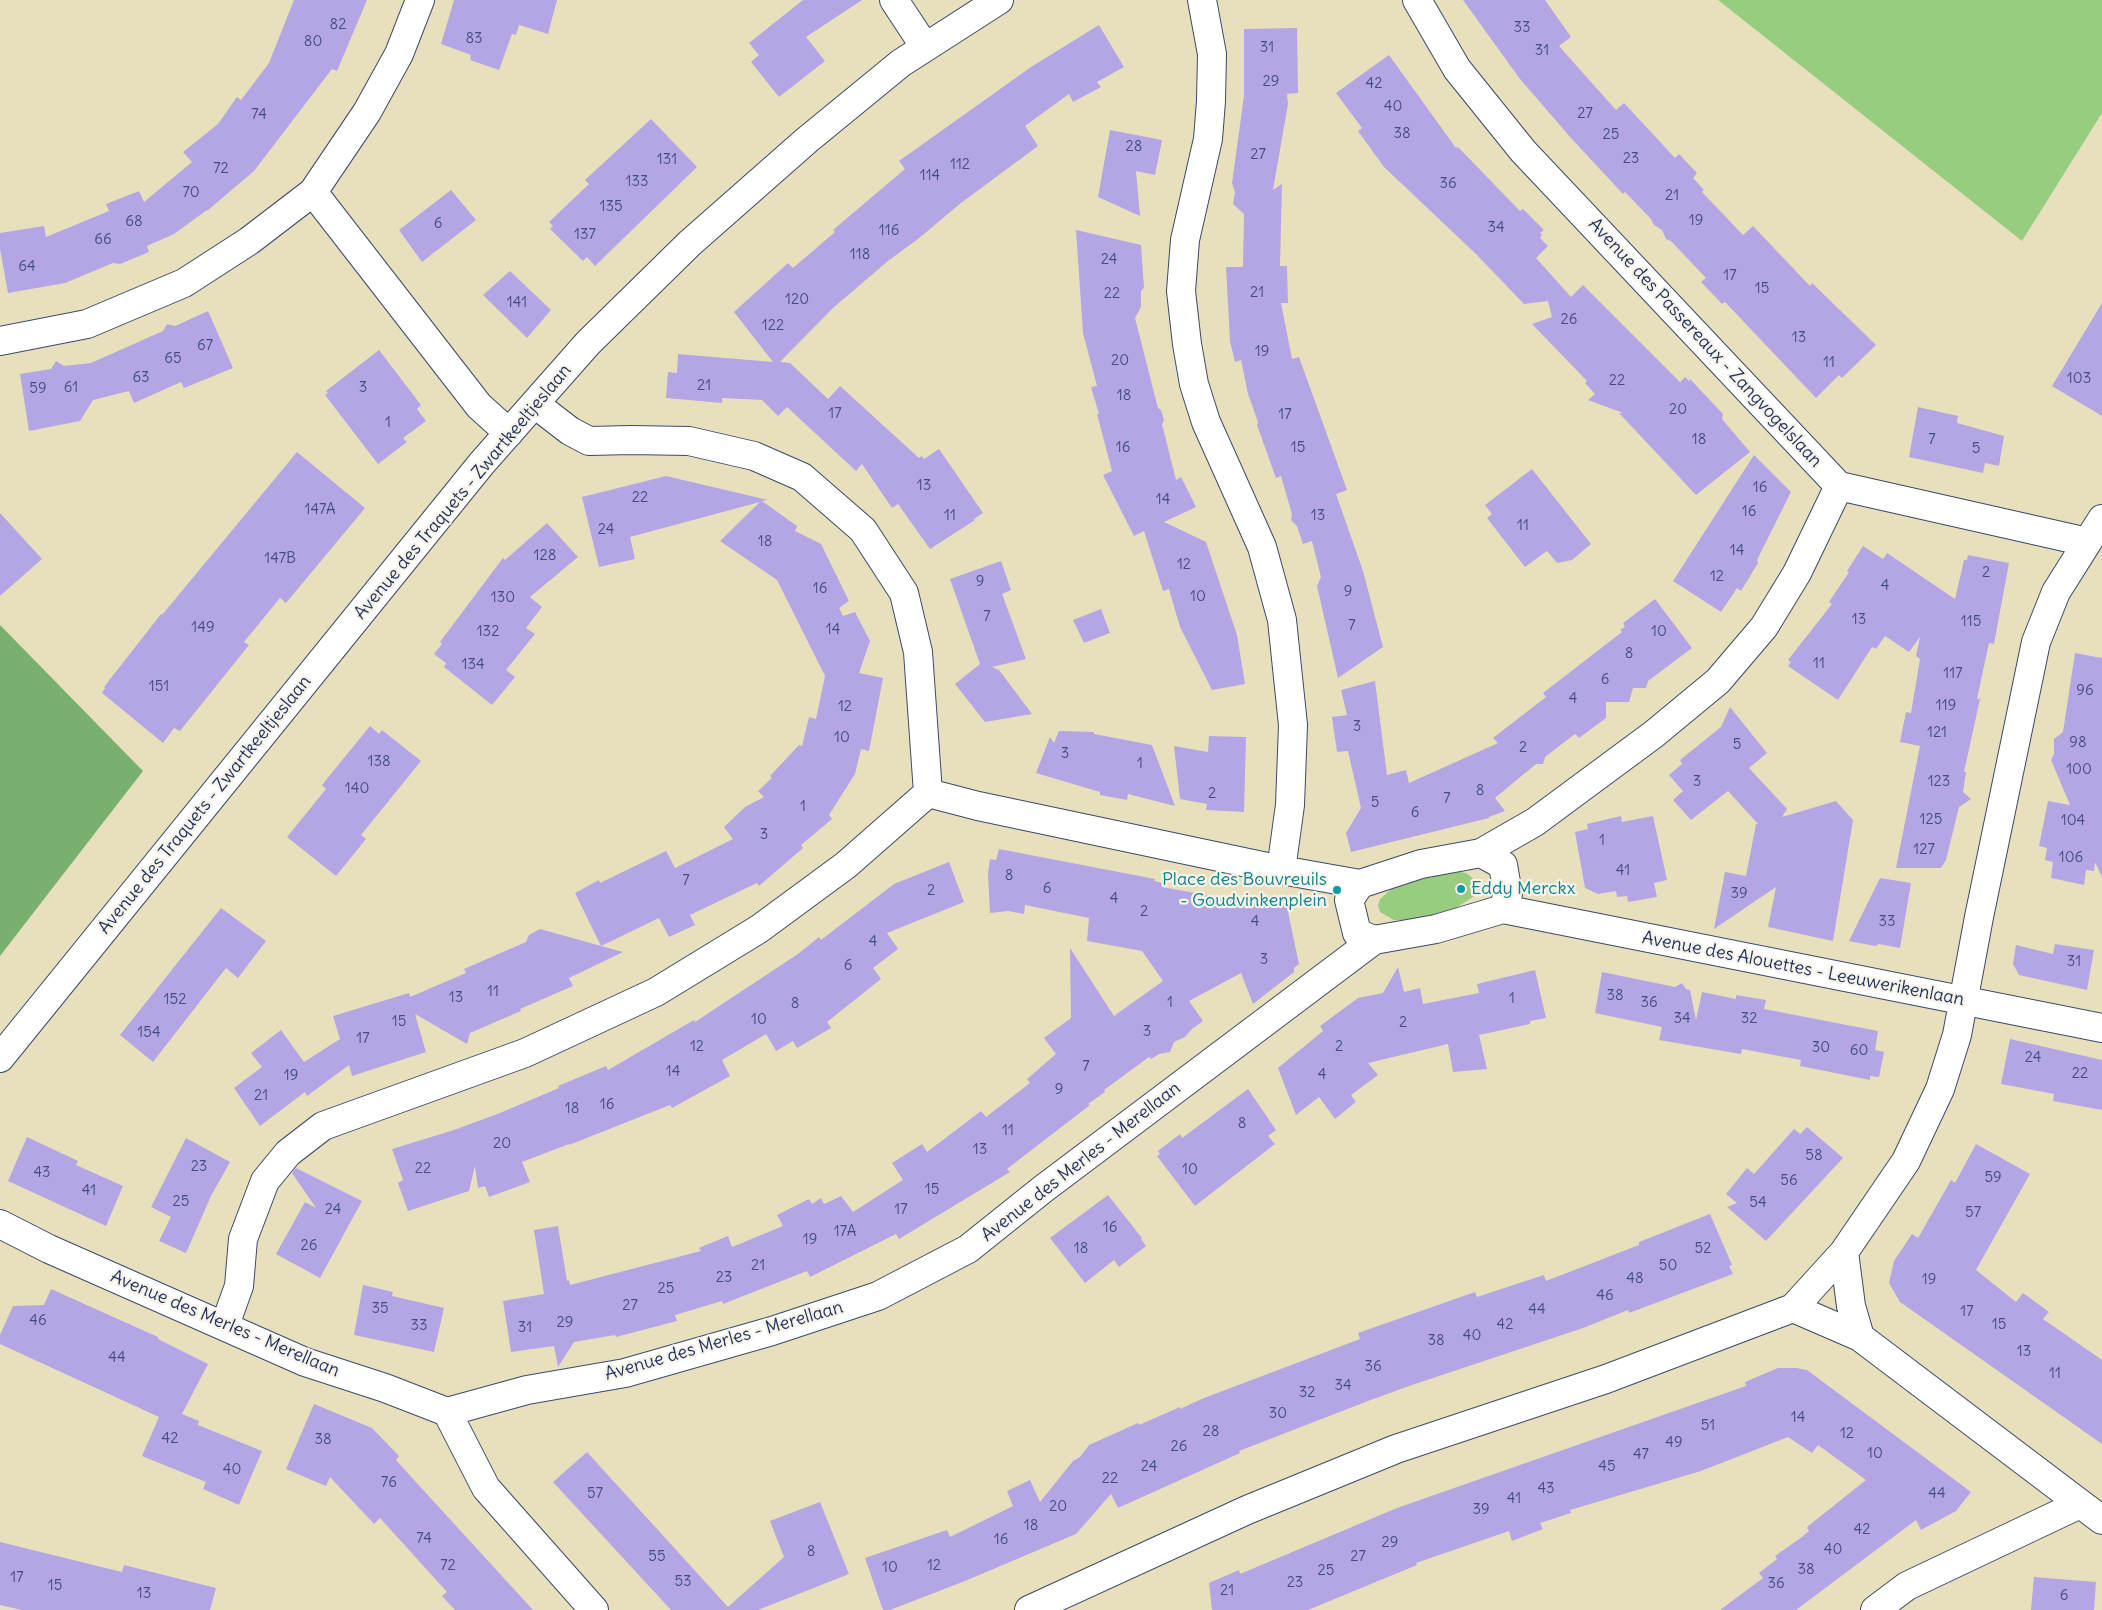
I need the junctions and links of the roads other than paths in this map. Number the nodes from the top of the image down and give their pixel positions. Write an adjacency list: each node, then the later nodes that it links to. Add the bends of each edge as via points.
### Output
1 (420, 0): 7 (street, via 399,54 367,112)
2 (894, 0): 6 (street)
3 (998, 0): 6 (street, Avenue des Traquets - Zwartkeeltjeslaan)
4 (1202, 0): 16 (street, via 1212,54 1211,101 1208,139 1185,240 1181,291 1194,384 1206,422 1262,547 1282,620 1293,725 1290,805)
5 (1417, 0): 11 (street, Avenue des Passereaux - Zangvogelslaan, via 1456,69 1523,151)
6 (925, 47): 9 (street, Avenue des Traquets - Zwartkeeltjeslaan, via 807,140 690,243 588,343)
7 (313, 192): 8 (street, via 249,241 184,283 87,324); 10 (street, via 479,406)
8 (0, 341)
9 (535, 404): 10 (street, Avenue des Traquets - Zwartkeeltjeslaan); 14 (street, via 570,432 589,441 689,441 754,456 802,477 863,530 904,593 918,652)
10 (509, 433): 22 (street, Avenue des Traquets - Zwartkeeltjeslaan)
11 (1839, 486): 13 (street); 15 (street, via 1797,573 1764,627 1718,681 1654,734 1534,822)
12 (2102, 520): 13 (street)
13 (2087, 542): 20 (street, via 2056,592 2036,642)
14 (928, 793): 16 (street); 26 (street, via 846,865 767,923 656,992 525,1053 323,1126 288,1153 265,1181 243,1239 239,1286)
15 (1481, 853): 17 (street, via 1421,864); 18 (street, via 1503,865 1508,894)
16 (1281, 870): 17 (street)
17 (1360, 884): 19 (street, via 1349,900 1357,932)
18 (1504, 909): 19 (street, via 1436,929); 20 (street, Avenue des Alouettes - Leeuwerikenlaan)
19 (1374, 940): 28 (street, Avenue des Merles - Merellaan, via 968,1249 878,1296 772,1331 625,1373 527,1390)
20 (1964, 1001): 21 (street, Avenue des Alouettes - Leeuwerikenlaan); 24 (street, via 1958,1036 1940,1089 1906,1161)
21 (2102, 1028)
22 (0, 1058)
23 (0, 1224): 26 (street, Avenue des Merles - Merellaan, via 49,1249)
24 (1844, 1252): 25 (street); 27 (street, via 1851,1306)
25 (1793, 1308): 27 (street); 32 (street, via 1606,1379 1396,1449 1248,1510)
26 (225, 1325): 28 (street, Avenue des Merles - Merellaan, via 305,1362)
27 (1860, 1337): 29 (street)
28 (447, 1412): 31 (street, via 486,1488)
29 (2080, 1504): 30 (street); 33 (street, via 1907,1586)
30 (2102, 1520)
31 (594, 1610)
32 (1029, 1610)
33 (1875, 1610)

